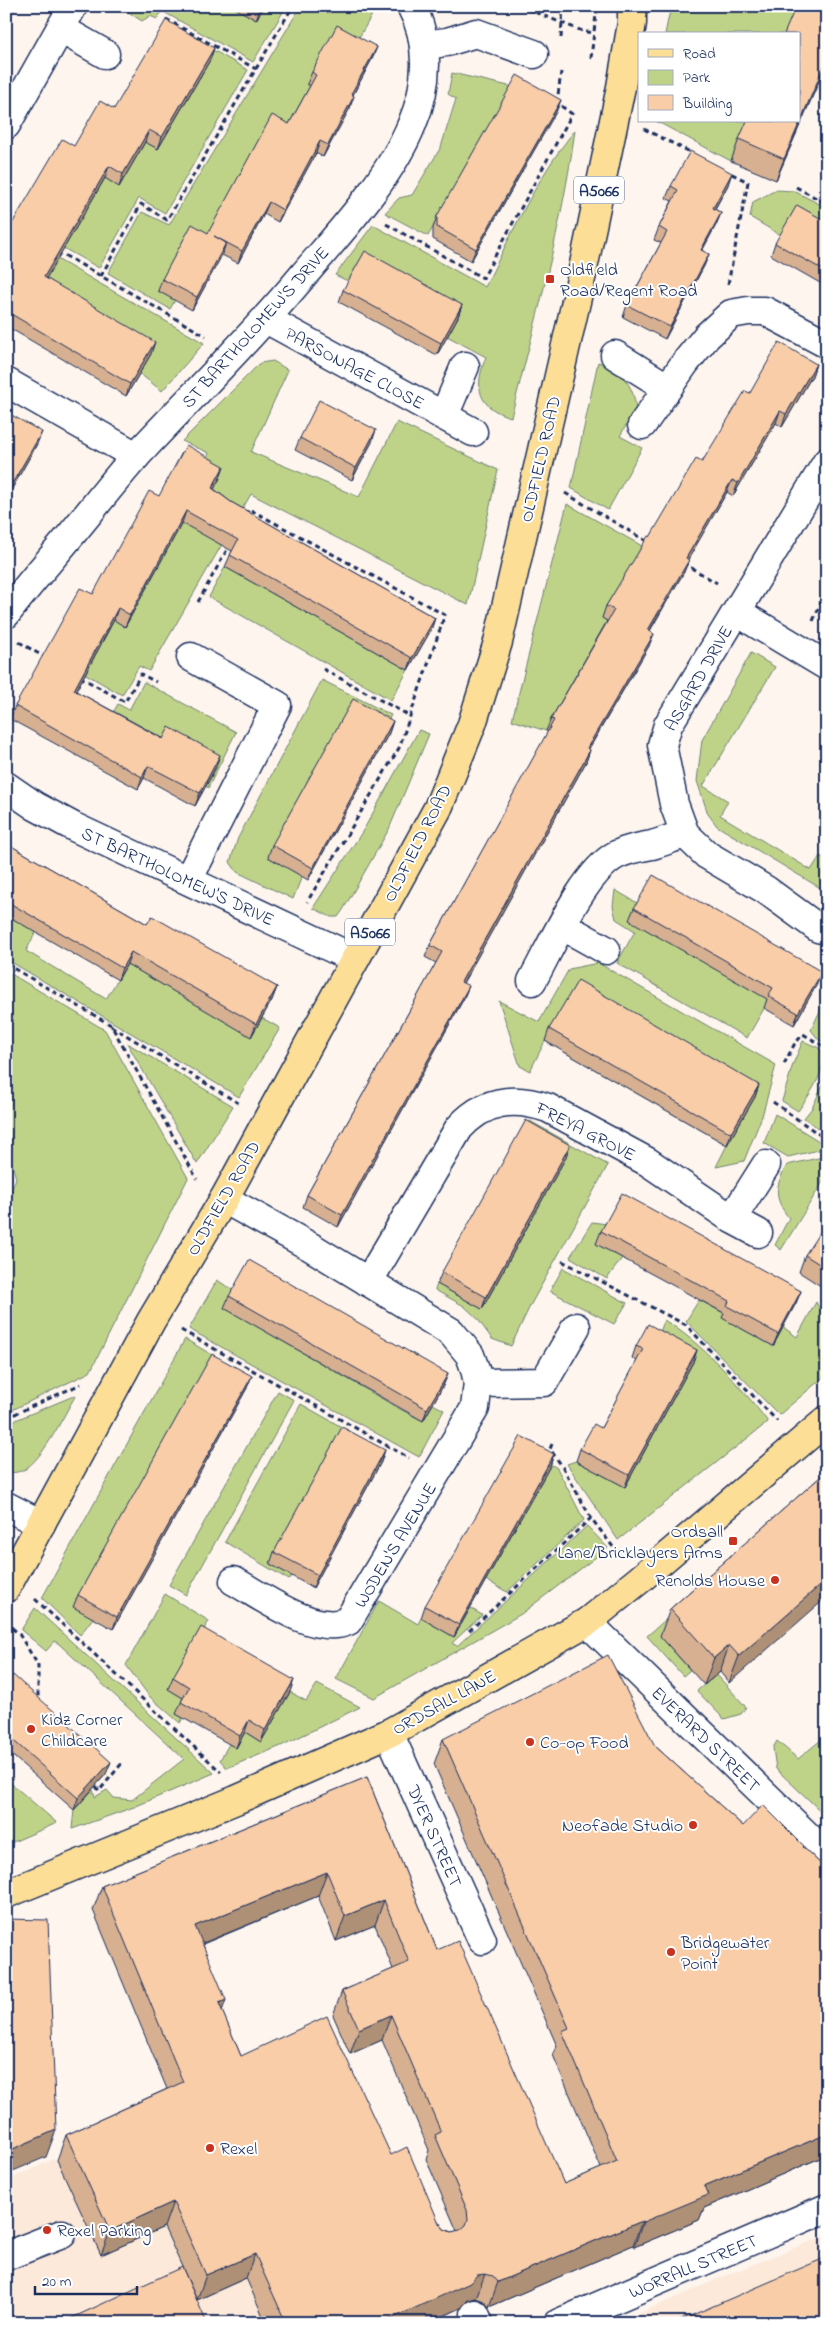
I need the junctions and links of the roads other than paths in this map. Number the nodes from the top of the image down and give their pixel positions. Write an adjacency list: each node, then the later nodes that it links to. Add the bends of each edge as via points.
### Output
1 (411, 6): 4 (street, ST BARTHOLOMEW'S DRIVE)
2 (635, 12): 29 (main road, OLDFIELD ROAD / A5066, via 575,302 486,684 438,808)
3 (67, 18): 5 (street); 7 (street)
4 (424, 45): 6 (street, via 476,33); 8 (street, ST BARTHOLOMEW'S DRIVE, via 424,81 413,124 403,143 342,232)
5 (105, 54)
6 (534, 54)
7 (6, 124)
8 (266, 320): 14 (street, PARSONAGE CLOSE); 17 (street, ST BARTHOLOMEW'S DRIVE)
9 (827, 344): 13 (street, via 765,311 732,314 707,336)
10 (616, 355): 13 (street)
11 (465, 366): 14 (street, PARSONAGE CLOSE)
12 (6, 382): 17 (street)
13 (668, 388): 15 (street)
14 (444, 416): 16 (street, PARSONAGE CLOSE)
15 (642, 425)
16 (473, 432)
17 (136, 456): 20 (street, ST BARTHOLOMEW'S DRIVE)
18 (827, 462): 19 (street, ASGARD DRIVE)
19 (737, 612): 22 (street); 24 (street, ASGARD DRIVE, via 668,725 662,745 674,804)
20 (6, 614)
21 (192, 657): 25 (street, via 277,705)
22 (827, 666)
23 (6, 786): 25 (street, ST BARTHOLOMEW'S DRIVE, via 74,827)
24 (685, 834): 26 (street, via 634,847 603,864 584,888); 27 (street, ASGARD DRIVE, via 707,855 766,890 818,928)
25 (188, 880): 29 (street, ST BARTHOLOMEW'S DRIVE)
26 (563, 926): 28 (street); 30 (street)
27 (827, 930)
28 (606, 950)
29 (355, 960): 32 (main road, OLDFIELD ROAD / A5066)
30 (532, 981)
31 (766, 1165): 33 (street)
32 (224, 1199): 35 (street, WODEN'S AVENUE); 40 (main road, OLDFIELD ROAD / A5066, via 151,1321)
33 (732, 1219): 34 (street, FREYA GROVE); 35 (street, FREYA GROVE, via 648,1162 548,1108 531,1102 503,1102 478,1110 459,1128)
34 (758, 1233)
35 (368, 1282): 37 (street, WODEN'S AVENUE, via 451,1332 470,1355)
36 (576, 1328): 37 (street, via 544,1382)
37 (478, 1383): 41 (street, WODEN'S AVENUE, via 475,1408 348,1621 339,1626 316,1623)
38 (827, 1420): 43 (main road, ORDSALL LANE)
39 (6, 1506): 40 (street)
40 (42, 1524): 42 (main road, OLDFIELD ROAD / A5066)
41 (234, 1581)
42 (6, 1588)
43 (587, 1622): 44 (main road, ORDSALL LANE); 45 (street, EVERARD STREET)
44 (389, 1733): 46 (main road, ORDSALL LANE); 47 (street, DYER STREET)
45 (827, 1855)
46 (6, 1894)
47 (482, 1940)
48 (827, 2208): 51 (street, WORRALL STREET)
49 (62, 2234): 50 (street)
50 (6, 2256)
51 (559, 2323)

